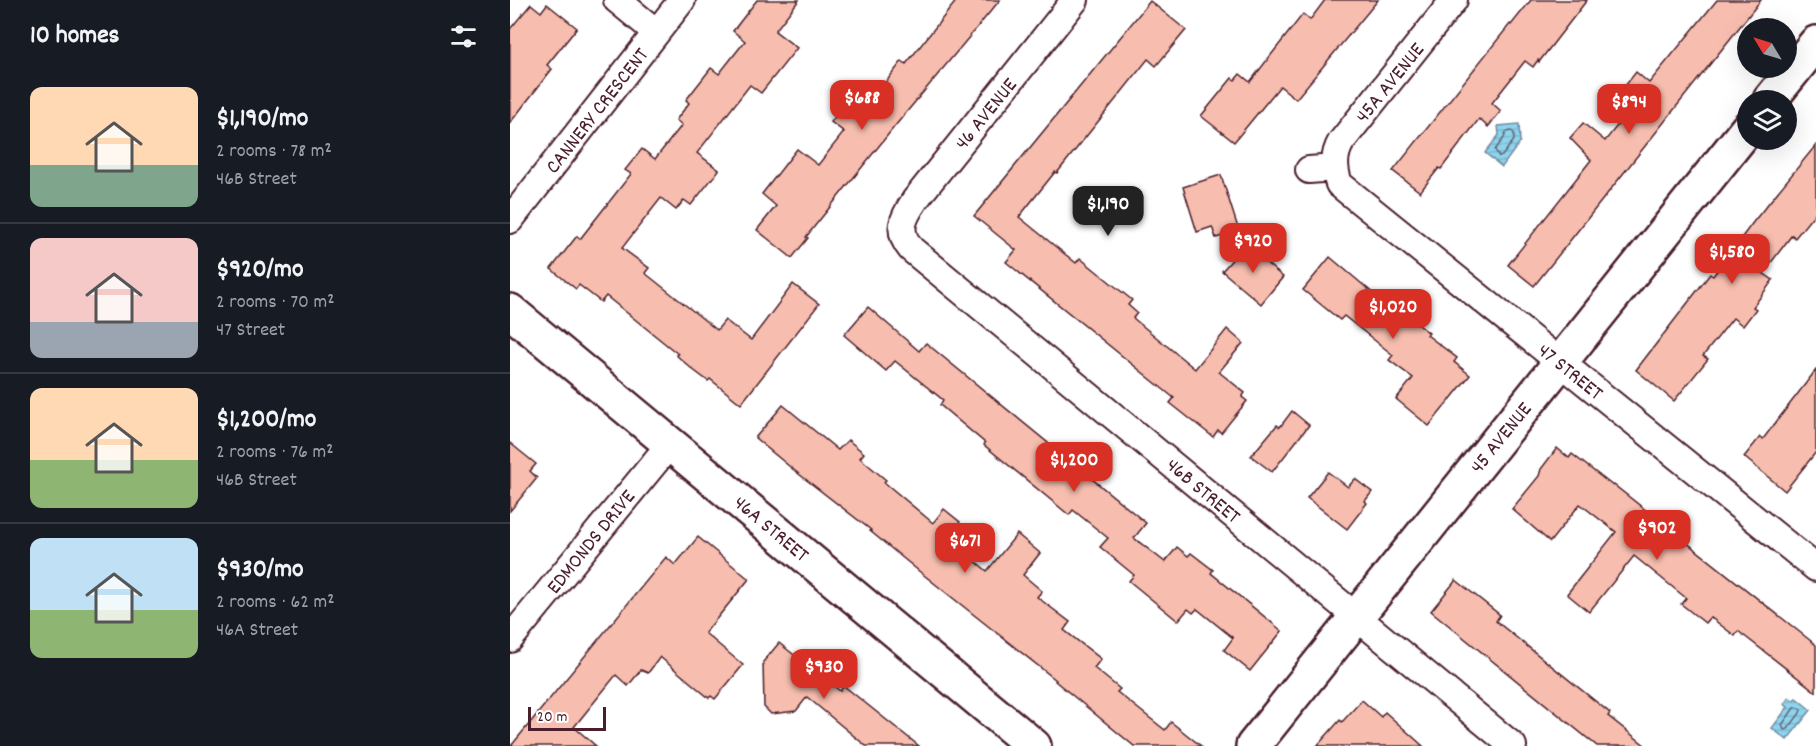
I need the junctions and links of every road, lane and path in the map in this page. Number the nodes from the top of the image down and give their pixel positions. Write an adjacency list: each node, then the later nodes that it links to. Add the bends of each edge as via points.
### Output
1 (617, 0): 5 (street)
2 (682, 0): 5 (street, CANNERY CRESCENT)
3 (1074, 0): 12 (street, 46 AVENUE, via 915,200)
4 (1454, 0): 9 (street, 45A AVENUE, via 1341,142)
5 (656, 32): 11 (street, CANNERY CRESCENT)
6 (1816, 43): 7 (street)
7 (1778, 90)
8 (1737, 142): 14 (street, 45 AVENUE)
9 (1335, 168): 10 (street); 14 (street, 47 STREET, via 1345,190)
10 (1309, 170)
11 (510, 220)
12 (902, 230): 17 (street, 46B STREET, via 911,249)
13 (510, 311): 15 (street, 46A STREET)
14 (1560, 362): 16 (street, 47 STREET); 17 (street, 45 AVENUE)
15 (670, 444): 18 (street, EDMONDS DRIVE); 19 (street, 46A STREET)
16 (1814, 562)
17 (1356, 616): 20 (street, 45 AVENUE); 21 (street, 46B STREET)
18 (510, 639)
19 (1034, 746)
20 (1253, 746)
21 (1513, 746)

